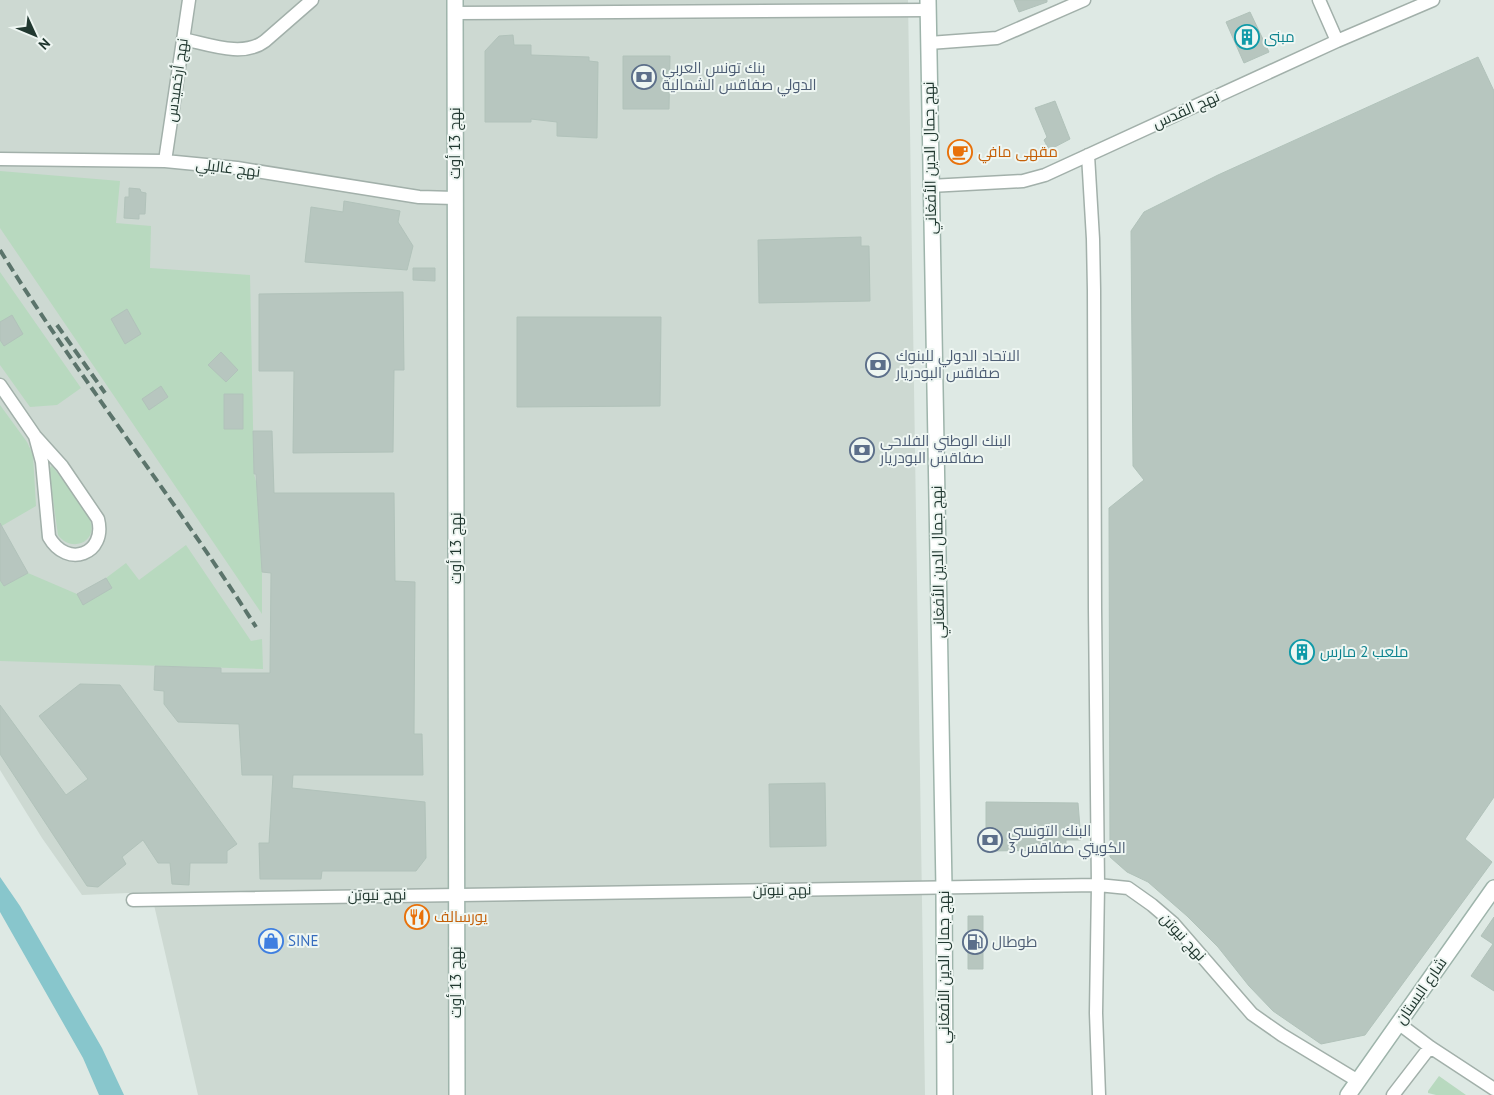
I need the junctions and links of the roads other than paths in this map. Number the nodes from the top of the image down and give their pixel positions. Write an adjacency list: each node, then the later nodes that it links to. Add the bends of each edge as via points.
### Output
1 (189, 0): 9 (street, نهج أرخميدس)
2 (312, 0): 9 (street, via 265,41 251,48 234,49)
3 (1084, 0): 6 (street)
4 (1319, 0): 10 (street)
5 (1433, 0): 10 (street, نهج القدس)
6 (1068, 3): 11 (street, via 997,38)
7 (928, 5): 8 (street); 11 (main road, نهج جمال الدين الأفغاني)
8 (455, 6): 16 (main road, نهج 13 أوت)
9 (183, 39): 14 (street, نهج أرخميدس)
10 (1337, 41): 12 (street, نهج القدس)
11 (929, 43): 15 (main road, نهج جمال الدين الأفغاني)
12 (1088, 155): 15 (street, نهج القدس, via 1045,175 1023,181); 19 (street, via 1094,239)
13 (0, 159): 14 (street, نهج غاليلي)
14 (165, 160): 16 (street, نهج غاليلي, via 419,197)
15 (930, 186): 20 (main road, نهج جمال الدين الأفغاني)
16 (455, 198): 22 (main road, نهج 13 أوت)
17 (0, 385): 18 (street)
18 (35, 436): 18 (street, via 42,462 50,537 60,551 76,555 84,553 97,542 98,519 62,466)
19 (1098, 885): 20 (street, نهج نيوتن); 26 (street, نهج نيوتن, via 1128,888 1152,905 1173,923 1252,1014); 30 (street, via 1096,1013)
20 (944, 888): 22 (street, نهج نيوتن); 29 (main road, نهج جمال الدين الأفغاني)
21 (1494, 888): 24 (main road, شارع البستان)
22 (456, 894): 23 (street, نهج نيوتن); 28 (main road, نهج 13 أوت)
23 (133, 900)
24 (1398, 1024): 25 (street); 26 (main road, شارع البستان)
25 (1430, 1047): 27 (street); 32 (street)
26 (1358, 1081): 31 (main road, شارع البستان)
27 (1492, 1091)
28 (457, 1095)
29 (945, 1095)
30 (1099, 1095)
31 (1348, 1095)
32 (1393, 1095)

